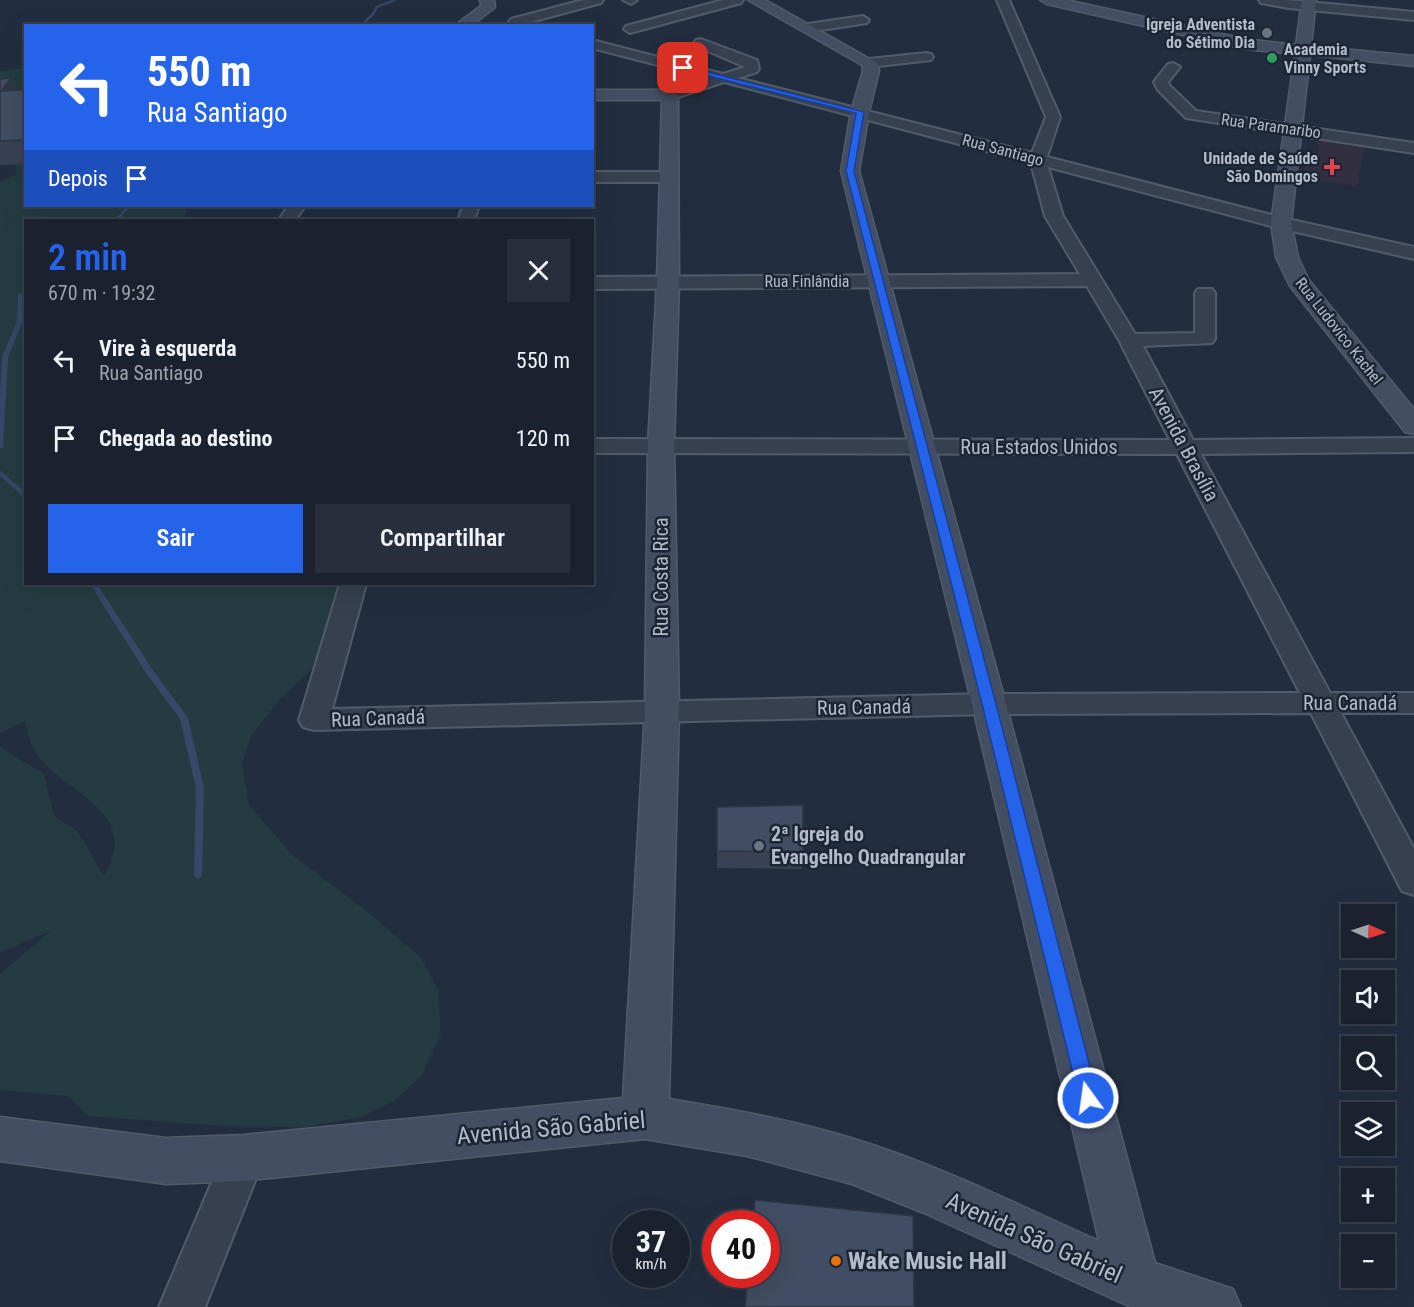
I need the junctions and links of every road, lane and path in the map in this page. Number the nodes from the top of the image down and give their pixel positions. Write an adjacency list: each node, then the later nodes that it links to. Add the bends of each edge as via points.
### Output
1 (597, 0): 8 (street)
2 (737, 0): 14 (street)
3 (755, 0): 13 (street)
4 (1003, 0): 30 (street, via 1053,117)
5 (1047, 0): 17 (street, via 1245,44)
6 (1265, 0): 7 (street)
7 (1307, 3): 9 (street); 17 (street, Rua Ludovico Kachel)
8 (499, 11): 11 (street); 12 (street)
9 (1414, 16)
10 (863, 20): 13 (street)
11 (466, 24)
12 (524, 24)
13 (808, 28): 22 (street)
14 (630, 29)
15 (701, 43): 24 (street, via 752,63 752,69)
16 (594, 45): 18 (street, Rua Santiago)
17 (1301, 50): 21 (street); 28 (street, Rua Ludovico Kachel)
18 (620, 52): 19 (street); 24 (street, Rua Santiago)
19 (594, 53)
20 (926, 57): 22 (street)
21 (1414, 62)
22 (868, 63): 27 (street, via 871,71)
23 (1173, 67): 28 (street, Rua Paramaribo, via 1161,81 1163,87 1191,115)
24 (725, 79): 26 (street); 27 (street, Rua Santiago)
25 (594, 95): 26 (street)
26 (670, 95): 32 (street, Rua Costa Rica)
27 (860, 112): 30 (street, Rua Santiago); 36 (street, via 850,171)
28 (1292, 129): 29 (street, Rua Paramaribo); 33 (street, Rua Ludovico Kachel)
29 (1414, 148)
30 (1038, 159): 33 (street, Rua Santiago); 35 (street, Avenida Brasília, via 1054,216)
31 (594, 177): 32 (street)
32 (670, 177): 38 (street, Rua Costa Rica)
33 (1281, 223): 34 (street, Rua Santiago); 41 (street, Rua Ludovico Kachel, via 1287,257 1298,281)
34 (1414, 254)
35 (1094, 280): 36 (street, Rua Finlândia); 40 (street, Avenida Brasília)
36 (879, 281): 38 (street, Rua Finlândia); 45 (street)
37 (594, 282): 38 (street, Rua Finlândia)
38 (668, 282): 44 (street, Rua Costa Rica)
39 (1205, 292): 40 (street, via 1205,339)
40 (1129, 340): 46 (street, Avenida Brasília)
41 (1414, 426)
42 (1414, 445): 46 (street, Rua Estados Unidos)
43 (594, 446): 44 (street, Rua Estados Unidos)
44 (661, 446): 45 (street, Rua Estados Unidos); 51 (street, Rua Costa Rica)
45 (922, 446): 46 (street, Rua Estados Unidos); 50 (street)
46 (1186, 447): 48 (street, Avenida Brasília)
47 (353, 585): 51 (street, Rua Canadá, via 314,720)
48 (1318, 702): 49 (street, Rua Canadá); 50 (street, Rua Canadá); 52 (street, Avenida Brasília)
49 (1414, 703)
50 (989, 704): 51 (street, Rua Canadá); 56 (street)
51 (662, 711): 53 (street, Rua Costa Rica)
52 (1414, 881)
53 (645, 1117): 55 (street, Avenida São Gabriel); 56 (street, Avenida São Gabriel, via 747,1134 852,1161 940,1195)
54 (0, 1139): 55 (street, Avenida São Gabriel, via 166,1161)
55 (243, 1158): 57 (street)
56 (1135, 1283): 58 (street, Avenida São Gabriel)
57 (182, 1307)
58 (1215, 1307)

